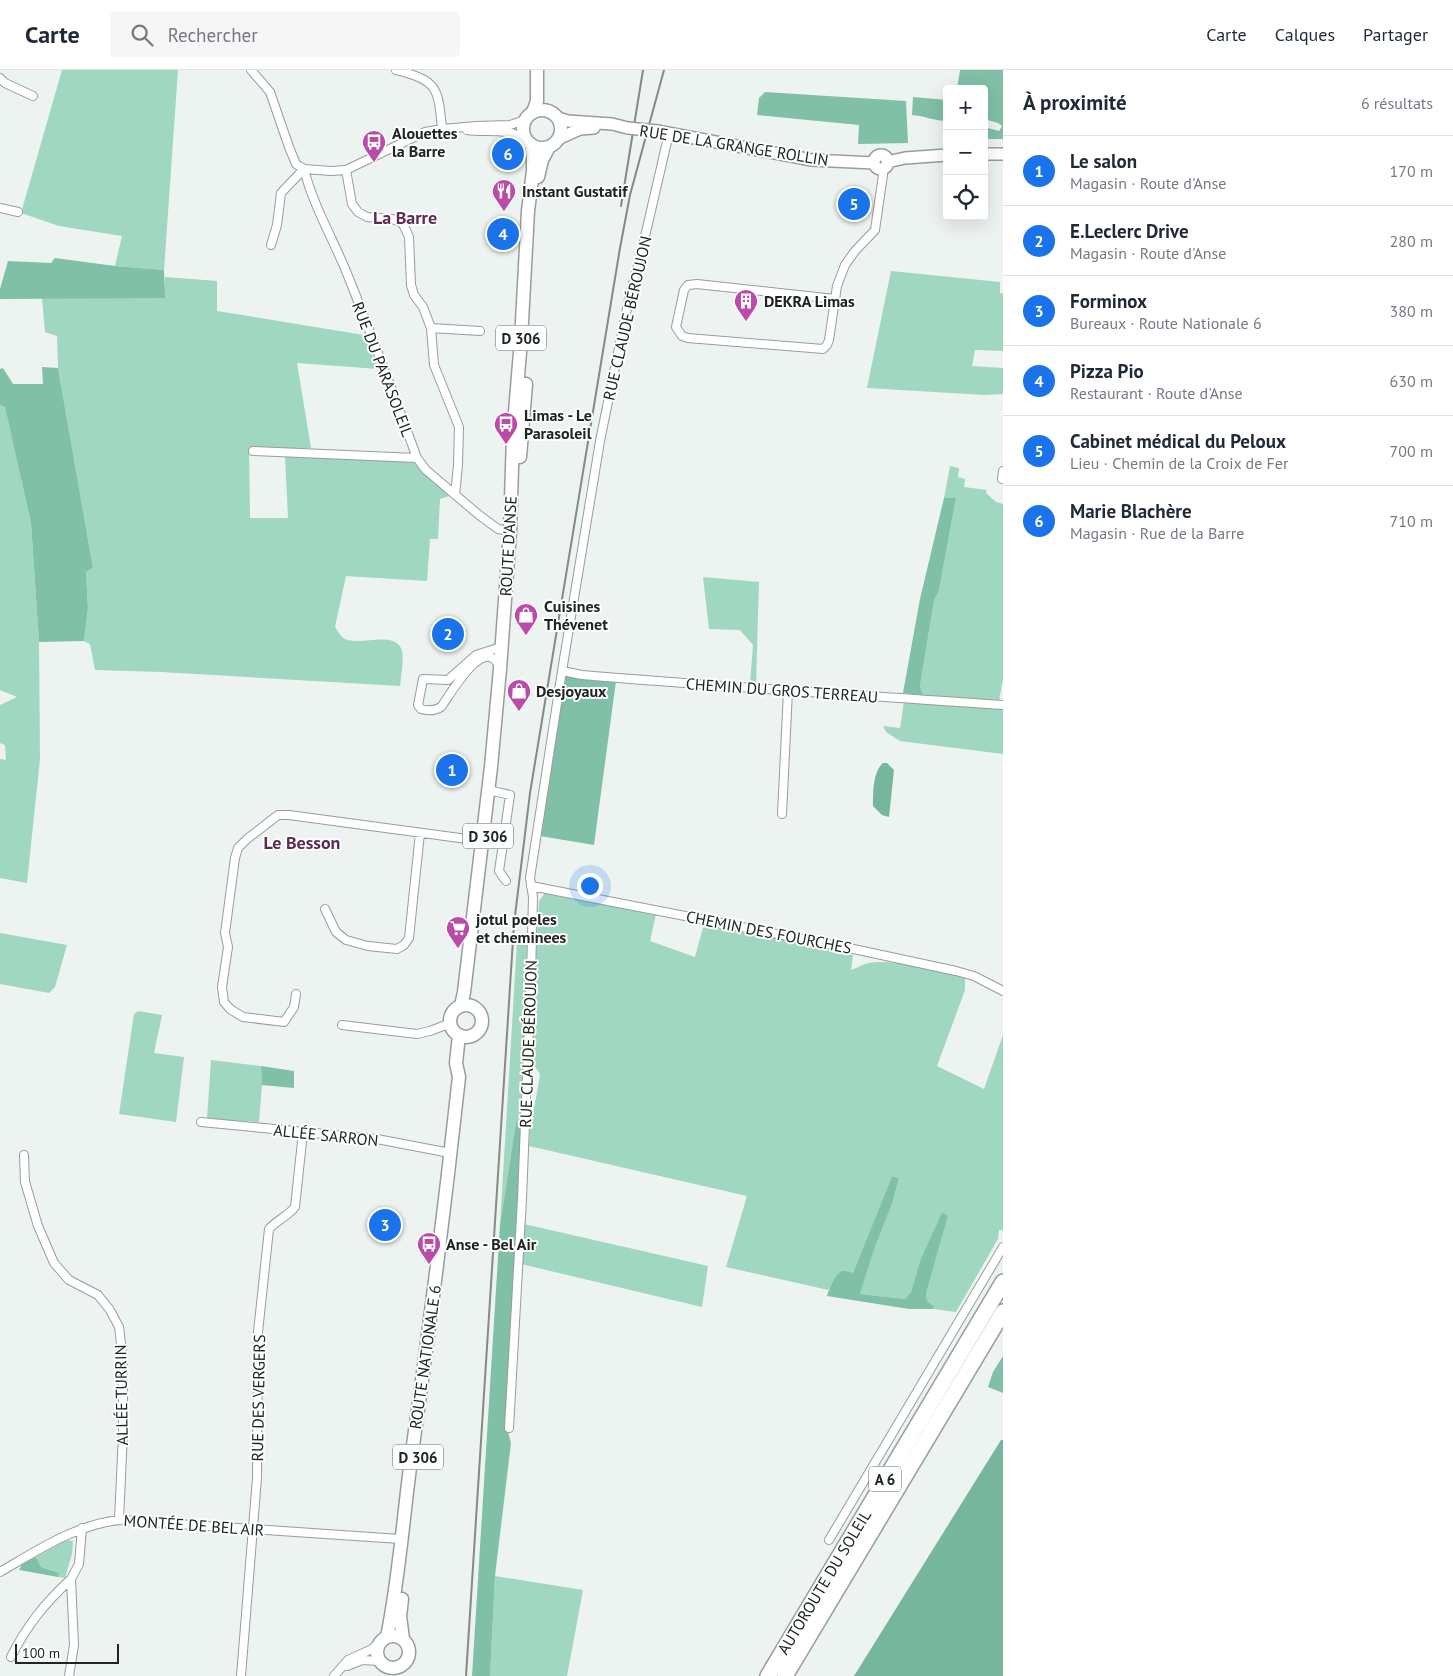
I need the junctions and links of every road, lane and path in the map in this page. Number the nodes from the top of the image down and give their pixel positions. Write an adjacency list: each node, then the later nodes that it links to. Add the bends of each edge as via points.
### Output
1 (251, 70): 19 (street, via 270,92 296,164)
2 (396, 70): 11 (street, via 415,75 430,84 438,94)
3 (537, 70): 8 (main road, via 537,101)
4 (546, 70): 7 (main road, via 545,96)
5 (0, 78): 6 (street)
6 (33, 96)
7 (554, 114): 8 (main road, via 538,110); 9 (main road, RUE DE LA GRANGE ROLLIN, via 568,122); 14 (main road, via 561,128)
8 (529, 116): 10 (street, via 510,125); 13 (main road, via 522,130)
9 (626, 127): 12 (main road, RUE DE LA GRANGE ROLLIN, bridge); 14 (main road, RUE DE LA GRANGE ROLLIN, via 580,129)
10 (452, 128): 11 (street); 13 (street, via 510,132)
11 (442, 129): 20 (street, via 425,132)
12 (669, 133): 18 (main road, RUE DE LA GRANGE ROLLIN, via 812,160); 33 (street, RUE CLAUDE BÉROUJON, via 620,342 596,463)
13 (528, 142): 14 (main road, via 542,148); 30 (main road, ROUTE D'ANSE / D 306, via 533,158 513,436)
14 (553, 143): 36 (main road, ROUTE D'ANSE / D 306, via 539,173 534,212 510,611)
15 (988, 154): 16 (main road)
16 (1003, 154)
17 (943, 155): 18 (main road, RUE DE LA GRANGE ROLLIN, via 905,158)
18 (881, 164): 24 (street, via 883,175 875,230 845,265)
19 (304, 169): 20 (street); 23 (street, via 281,193); 28 (street, RUE DU PARASOLEIL, via 308,188 361,309)
20 (346, 170): 25 (street, via 352,204 358,212 367,217 392,219 404,226 410,237 411,286 424,307)
21 (0, 208): 22 (street)
22 (18, 212)
23 (271, 245)
24 (835, 299): 24 (street, via 829,340 823,349 688,338 682,336 676,327 688,285)
25 (431, 328): 26 (street); 29 (street, via 434,365 459,427)
26 (480, 331)
27 (253, 451): 28 (street)
28 (417, 458): 29 (street, RUE DU PARASOLEIL)
29 (455, 495): 30 (street, RUE DU PARASOLEIL, via 498,529)
30 (510, 531): 31 (main road, ROUTE D'ANSE / D 306)
31 (501, 647): 32 (main road, ROUTE D'ANSE / D 306); 32 (street, via 476,655 448,680 423,679 418,705 421,709 437,710 471,666 485,658 491,657)
32 (500, 668): 39 (main road, ROUTE D'ANSE / D 306)
33 (562, 671): 34 (street, CHEMIN DU GROS TERREAU); 41 (street, RUE CLAUDE BÉROUJON)
34 (788, 690): 35 (street, CHEMIN DU GROS TERREAU); 37 (street)
35 (1003, 705)
36 (493, 791): 40 (street, via 510,795 499,871); 45 (main road, ROUTE D'ANSE / D 306)
37 (782, 814)
38 (420, 833): 39 (street); 42 (street, via 409,938 404,945 398,949 346,940 336,932); 44 (street, via 278,815 238,848 225,933 228,947 222,987 224,1002 243,1017 284,1022 294,1007)
39 (482, 841): 45 (main road, ROUTE D'ANSE / D 306)
40 (506, 881)
41 (531, 886): 43 (street, CHEMIN DES FOURCHES, via 956,971); 57 (street, RUE CLAUDE BÉROUJON, via 531,976 522,1199)
42 (325, 909)
43 (1003, 991)
44 (296, 994)
45 (465, 1006): 46 (main road, via 453,1013); 48 (main road, via 479,1012 482,1022 478,1032)
46 (450, 1023): 47 (street, via 417,1034); 48 (main road)
47 (342, 1025)
48 (464, 1036): 51 (main road, ROUTE NATIONALE 6 / D 306, via 464,1064 459,1077)
49 (200, 1122): 50 (street, ALLÉE SARRON)
50 (303, 1132): 51 (street, ALLÉE SARRON, via 377,1139); 60 (street, RUE DES VERGERS, via 295,1207 269,1229 258,1332 257,1478)
51 (450, 1153): 56 (main road, ROUTE NATIONALE 6 / D 306)
52 (24, 1155): 58 (street, ALLÉE TURRIN, via 25,1182 38,1226 54,1263 69,1280 98,1295 119,1327 123,1369)
53 (1003, 1247): 62 (street)
54 (1003, 1282): 73 (highway, AUTOROUTE DU SOLEIL / A 6)
55 (1003, 1312): 74 (highway, AUTOROUTE DU SOLEIL / A 6)
56 (429, 1338): 61 (main road, ROUTE NATIONALE 6 / D 306); 66 (main road, D 306, via 400,1616)
57 (509, 1428)
58 (119, 1520): 59 (street, MONTÉE DE BEL AIR); 60 (street, MONTÉE DE BEL AIR)
59 (82, 1528): 63 (street, MONTÉE DE BEL AIR); 64 (street, via 78,1564)
60 (253, 1528): 61 (street, MONTÉE DE BEL AIR); 72 (street, RUE DES VERGERS)
61 (400, 1539): 65 (main road, ROUTE NATIONALE 6 / D 306, via 393,1609)
62 (829, 1540)
63 (0, 1572)
64 (72, 1579): 67 (street, via 52,1597 22,1634); 71 (street, via 74,1645)
65 (384, 1639): 66 (main road, via 392,1635); 68 (main road, via 376,1651); 70 (street, via 372,1649 348,1660)
66 (403, 1639): 69 (main road, via 409,1654)
67 (11, 1657)
68 (384, 1668): 69 (main road); 70 (street, via 356,1661)
69 (401, 1671)
70 (335, 1674)
71 (69, 1676)
72 (241, 1676)
73 (768, 1676)
74 (785, 1676)

